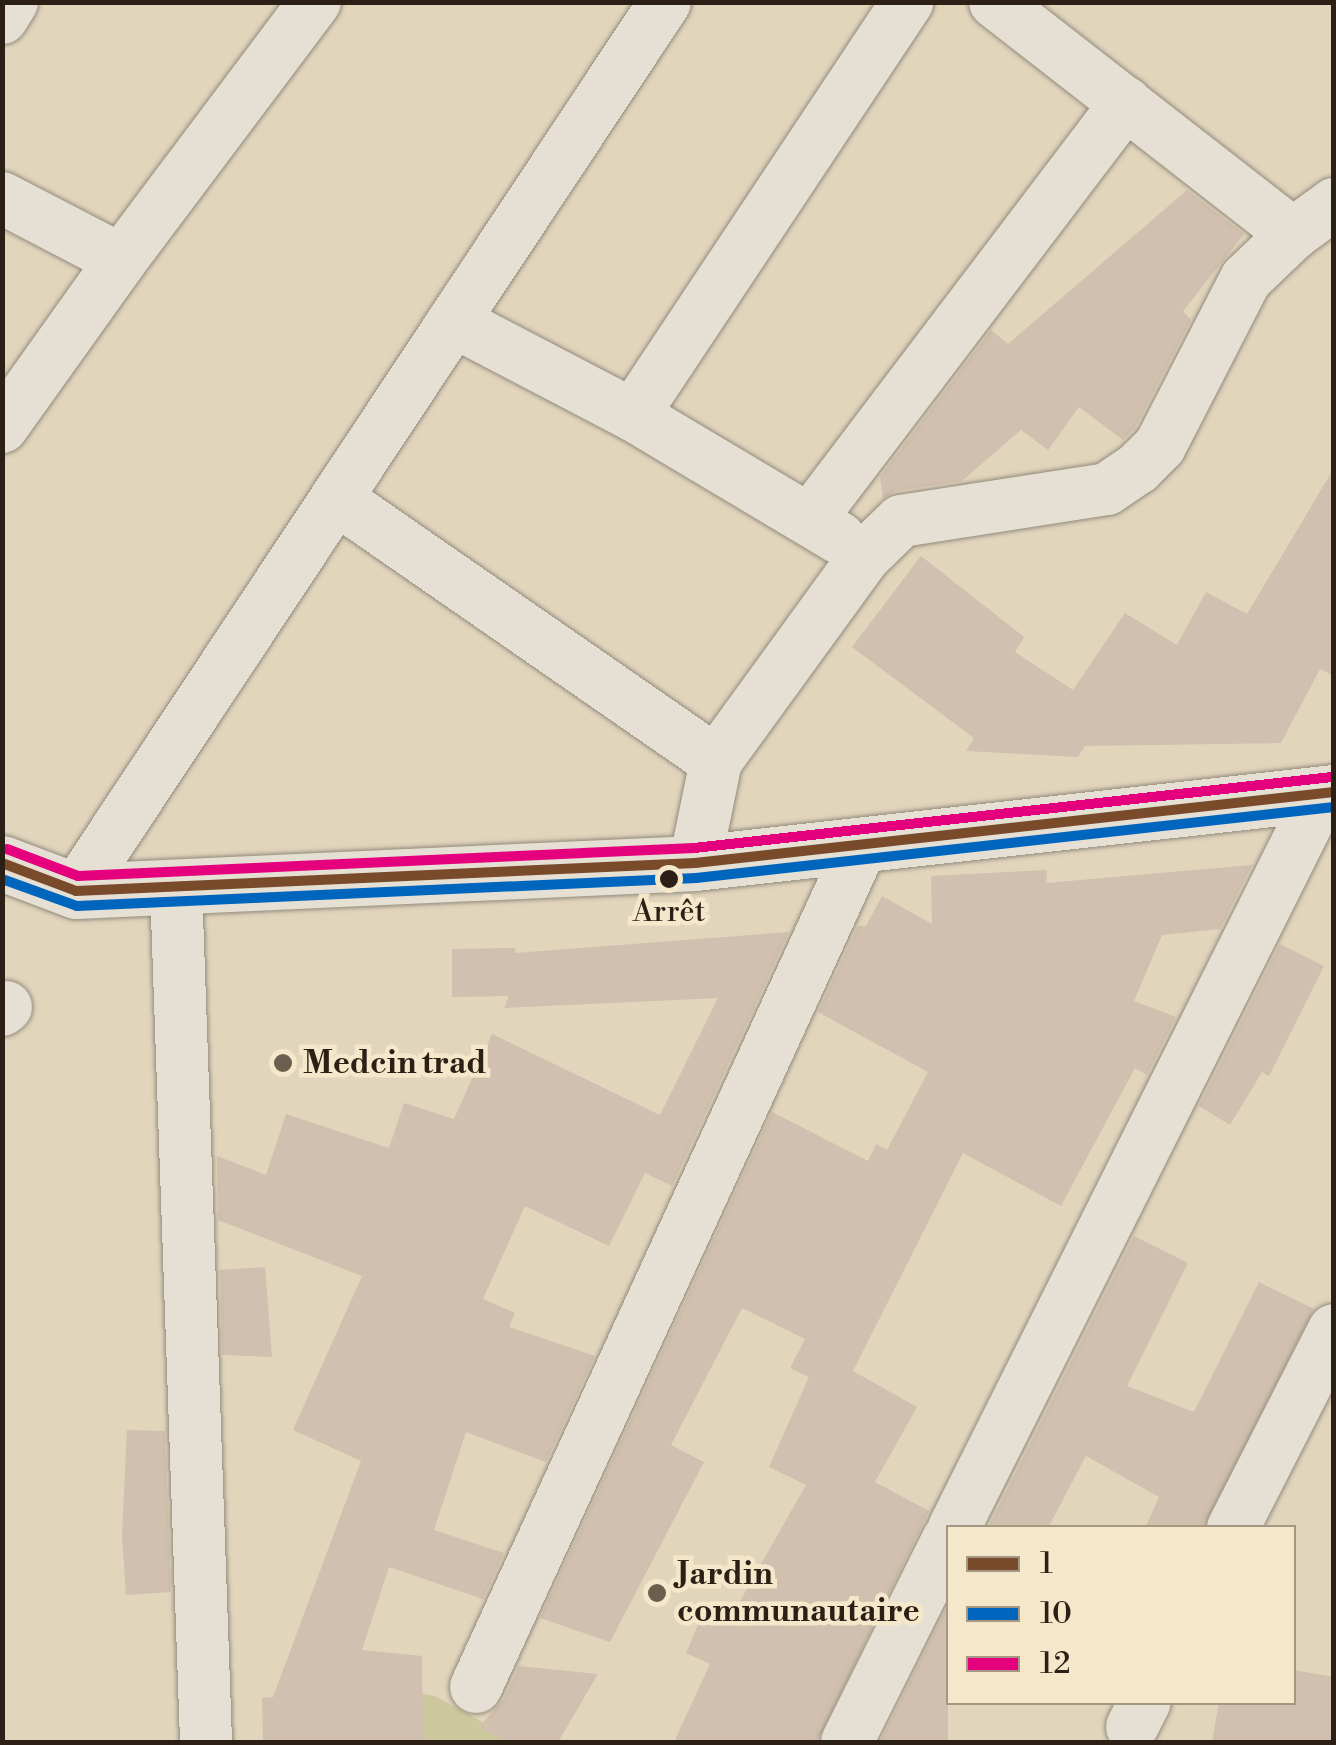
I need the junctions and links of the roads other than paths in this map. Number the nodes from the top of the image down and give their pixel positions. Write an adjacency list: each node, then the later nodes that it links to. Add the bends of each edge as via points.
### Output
1 (12, 2): 6 (street)
2 (315, 2): 10 (street)
3 (664, 2): 11 (street)
4 (907, 2): 12 (street)
5 (995, 2): 7 (street)
6 (2, 18)
7 (1126, 103): 9 (street); 15 (street)
8 (2, 198): 10 (street)
9 (1313, 219): 16 (street, via 1246,279 1160,446 1138,468 1107,489 901,521)
10 (121, 260): 13 (street)
11 (454, 322): 12 (street); 14 (street)
12 (634, 416): 15 (street)
13 (2, 427)
14 (337, 499): 17 (street); 23 (street)
15 (812, 518): 16 (street)
16 (865, 556): 17 (street)
17 (716, 761): 21 (street)
18 (1327, 794): 19 (main road); 25 (street)
19 (861, 847): 21 (main road); 28 (street)
20 (2, 863): 23 (main road)
21 (695, 863): 22 (main road)
22 (176, 886): 23 (main road); 29 (street)
23 (76, 890)
24 (1334, 1330): 26 (street)
25 (956, 1525)
26 (1236, 1525)
27 (946, 1543): 30 (street)
28 (476, 1687)
29 (206, 1742)
30 (846, 1742)

